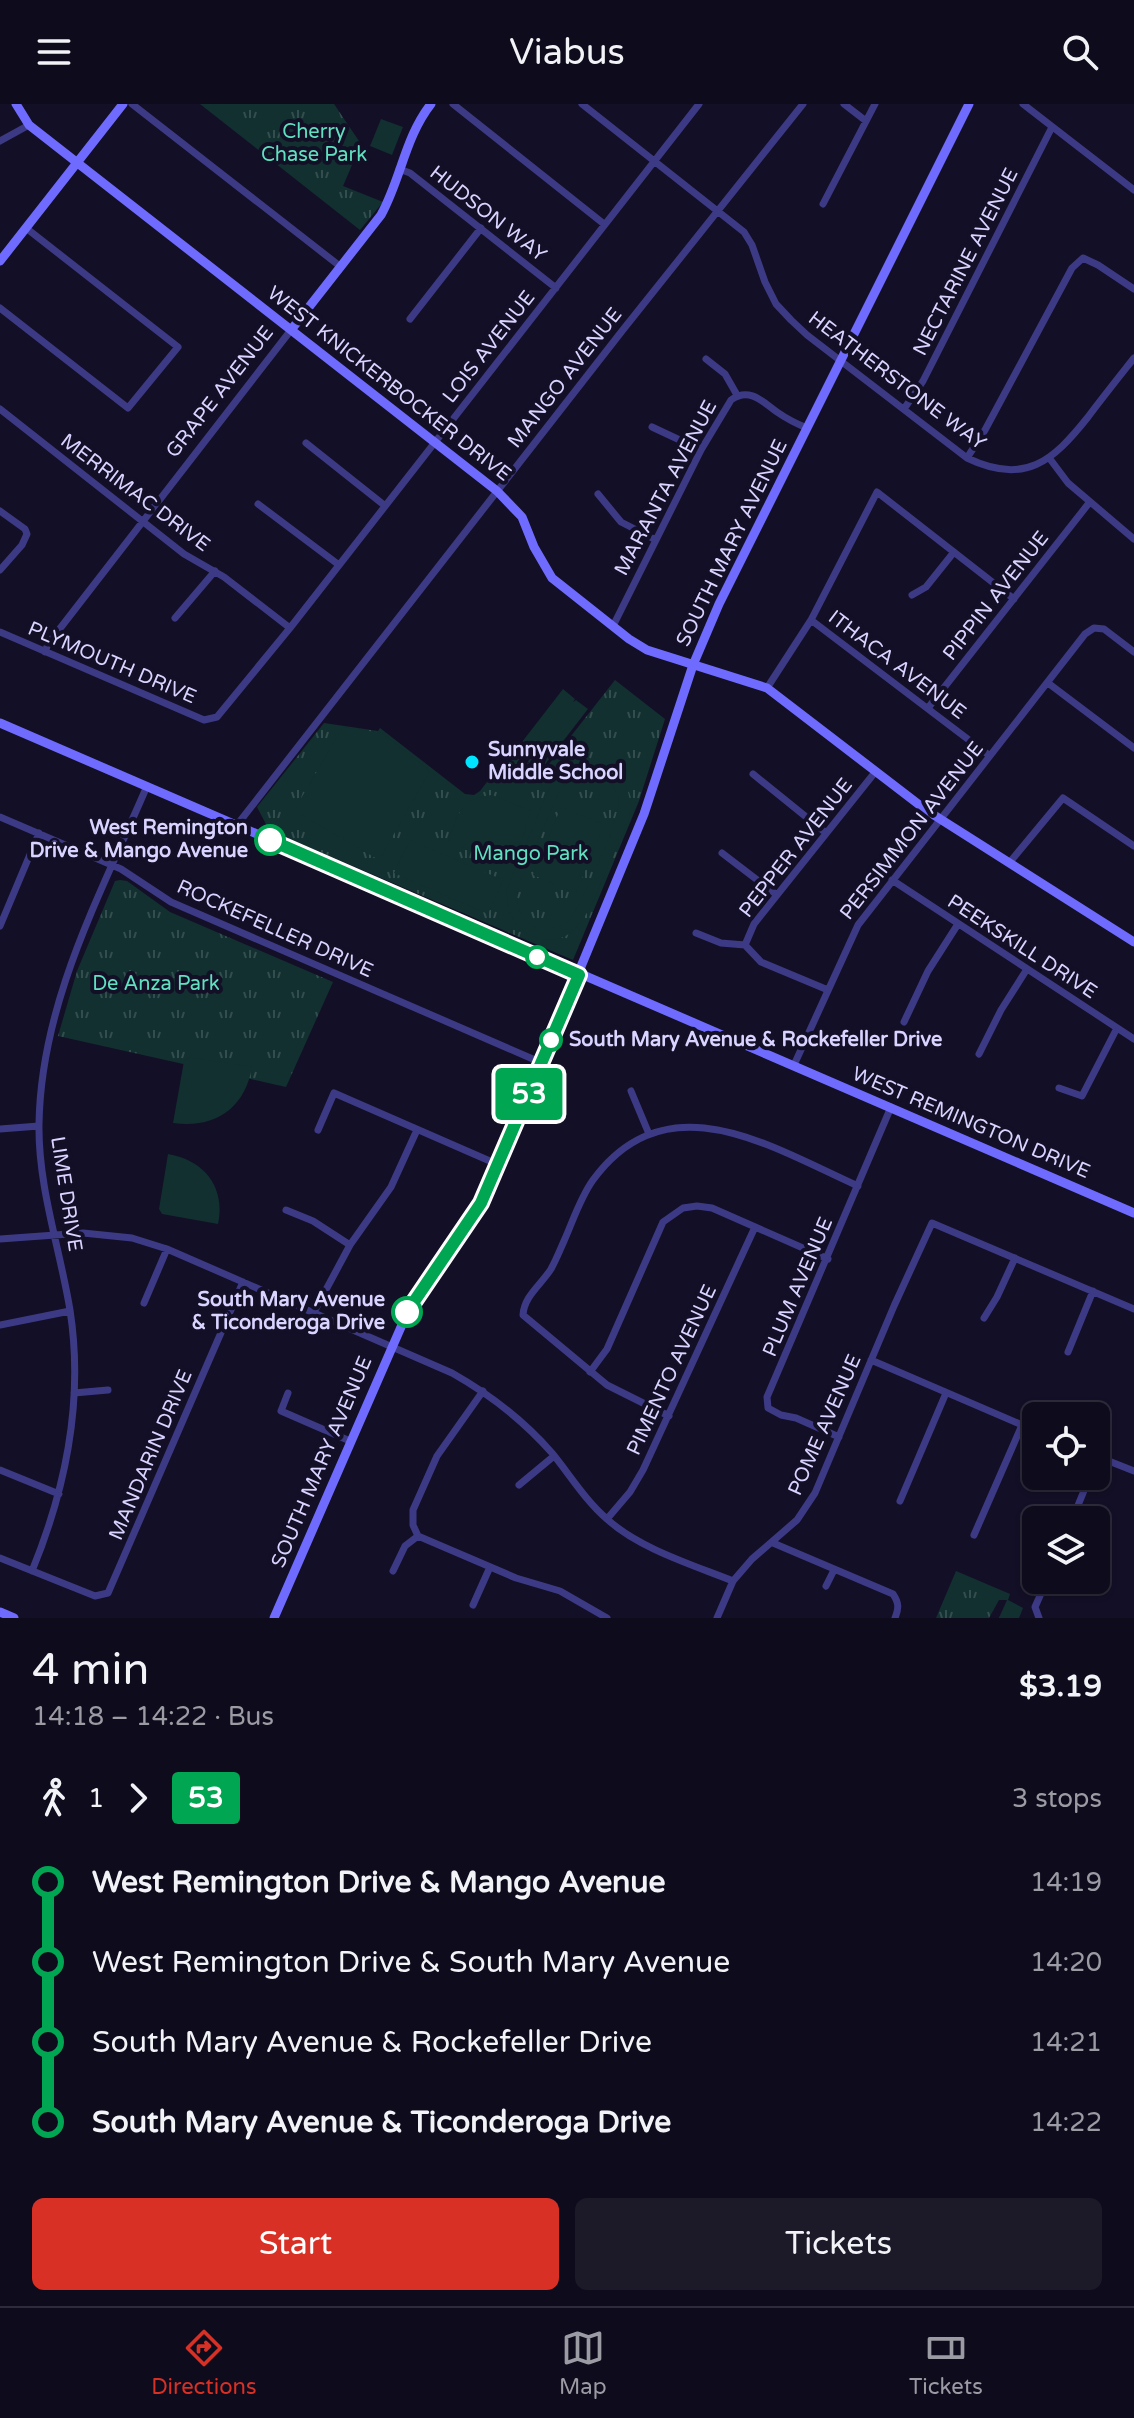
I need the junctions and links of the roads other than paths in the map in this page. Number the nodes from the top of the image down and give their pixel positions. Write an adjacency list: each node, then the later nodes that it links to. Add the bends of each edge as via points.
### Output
1 (16, 104): 14 (street, WEST KNICKERBOCKER DRIVE)
2 (123, 104): 17 (street)
3 (132, 104): 27 (street)
4 (431, 104): 19 (street, GRAPE AVENUE)
5 (453, 104): 23 (street)
6 (582, 104): 18 (street, HEATHERSTONE WAY)
7 (699, 104): 18 (street, LOIS AVENUE)
8 (803, 104): 22 (street, MANGO AVENUE)
9 (844, 104): 13 (street)
10 (875, 104): 13 (street)
11 (969, 104): 35 (street, SOUTH MARY AVENUE)
12 (1023, 104): 15 (street)
13 (866, 121): 21 (street)
14 (29, 125): 16 (street); 17 (street, WEST KNICKERBOCKER DRIVE)
15 (1052, 127): 20 (street); 38 (street, NECTARINE AVENUE)
16 (0, 141)
17 (77, 162): 24 (street); 32 (street, WEST KNICKERBOCKER DRIVE)
18 (655, 162): 22 (street, HEATHERSTONE WAY); 23 (street, LOIS AVENUE)
19 (399, 169): 25 (street, HUDSON WAY); 27 (street, GRAPE AVENUE, via 381,215)
20 (1134, 190)
21 (823, 204)
22 (718, 210): 35 (street, HEATHERSTONE WAY, via 744,232 776,304); 46 (street, MANGO AVENUE)
23 (604, 224): 28 (street, LOIS AVENUE)
24 (26, 228): 26 (street); 30 (street, via 178,347 128,408)
25 (481, 228): 28 (street, HUDSON WAY); 31 (street)
26 (0, 261)
27 (341, 267): 32 (street, GRAPE AVENUE)
28 (556, 288): 41 (street, LOIS AVENUE)
29 (1134, 289): 44 (street, via 1083,258 1072,268)
30 (0, 308)
31 (410, 319)
32 (291, 330): 41 (street, WEST KNICKERBOCKER DRIVE); 52 (street, GRAPE AVENUE)
33 (1134, 358): 45 (street)
34 (706, 359): 36 (street, via 725,374)
35 (841, 359): 38 (street, HEATHERSTONE WAY); 40 (street, SOUTH MARY AVENUE)
36 (737, 395): 40 (street, MARANTA AVENUE, via 758,397); 43 (street, MARANTA AVENUE, via 724,407)
37 (0, 409): 52 (street, MERRIMAC DRIVE)
38 (904, 409): 44 (street, HEATHERSTONE WAY)
39 (652, 427): 43 (street)
40 (807, 428): 68 (street, SOUTH MARY AVENUE)
41 (435, 442): 46 (street, WEST KNICKERBOCKER DRIVE); 50 (street, LOIS AVENUE)
42 (306, 443): 50 (street)
43 (701, 450): 54 (street, MARANTA AVENUE)
44 (967, 458): 45 (street, HEATHERSTONE WAY, via 1001,470)
45 (1050, 459): 48 (street)
46 (497, 491): 63 (street, WEST KNICKERBOCKER DRIVE, via 522,517 552,578); 81 (street, MANGO AVENUE)
47 (598, 494): 54 (street, via 621,522)
48 (1089, 503): 53 (street); 60 (street, PIPPIN AVENUE)
49 (258, 504): 56 (street)
50 (384, 505): 56 (street, LOIS AVENUE)
51 (0, 511): 57 (street, via 27,534)
52 (143, 521): 58 (street, MERRIMAC DRIVE); 66 (street, GRAPE AVENUE)
53 (1134, 539)
54 (656, 540): 63 (street, MARANTA AVENUE)
55 (954, 552): 59 (street, via 926,587); 60 (street); 62 (street, via 877,492)
56 (339, 565): 64 (street, LOIS AVENUE)
57 (0, 570)
58 (215, 571): 61 (street); 64 (street, MERRIMAC DRIVE)
59 (912, 595)
60 (1014, 599): 71 (street, PIPPIN AVENUE)
61 (175, 618)
62 (811, 620): 70 (street, ITHACA AVENUE); 71 (street, ITHACA AVENUE)
63 (613, 626): 68 (street, WEST KNICKERBOCKER DRIVE, via 647,650)
64 (290, 628): 72 (street, LOIS AVENUE)
65 (0, 632): 66 (street, PLYMOUTH DRIVE)
66 (45, 652): 72 (street, PLYMOUTH DRIVE)
67 (1134, 652): 69 (street, PERSIMMON AVENUE, via 1104,629 1094,628)
68 (693, 665): 70 (street, WEST KNICKERBOCKER DRIVE); 96 (street, SOUTH MARY AVENUE, via 644,814)
69 (1048, 683): 74 (street); 75 (street, PERSIMMON AVENUE)
70 (767, 688): 76 (street, WEST KNICKERBOCKER DRIVE)
71 (928, 708): 75 (street, ITHACA AVENUE)
72 (211, 720)
73 (0, 723): 78 (street, WEST REMINGTON DRIVE)
74 (1134, 748)
75 (990, 756): 80 (street, PERSIMMON AVENUE)
76 (876, 771): 80 (street, WEST KNICKERBOCKER DRIVE); 83 (street, PEPPER AVENUE)
77 (753, 774): 83 (street)
78 (147, 786): 81 (street, WEST REMINGTON DRIVE); 87 (street, LIME DRIVE)
79 (0, 817): 82 (street, ROCKEFELLER DRIVE)
80 (940, 818): 86 (street, WEST KNICKERBOCKER DRIVE); 88 (street, PERSIMMON AVENUE)
81 (237, 825): 96 (street, WEST REMINGTON DRIVE)
82 (39, 833): 87 (street, ROCKEFELLER DRIVE); 91 (street)
83 (826, 833): 89 (street, PEPPER AVENUE)
84 (1134, 846): 86 (street, via 1063,798)
85 (722, 853): 89 (street)
86 (1010, 862): 93 (street, WEST KNICKERBOCKER DRIVE)
87 (112, 865): 102 (street, ROCKEFELLER DRIVE, via 171,902); 107 (street, LIME DRIVE, via 62,986 49,1034)
88 (892, 880): 90 (street, PEEKSKILL DRIVE); 97 (street, PERSIMMON AVENUE, via 858,925)
89 (777, 895): 94 (street, PEPPER AVENUE)
90 (958, 924): 95 (street, PEEKSKILL DRIVE); 98 (street)
91 (0, 926)
92 (696, 933): 94 (street)
93 (1134, 942)
94 (745, 945): 97 (street, via 761,962)
95 (1027, 969): 99 (street, PEEKSKILL DRIVE); 101 (street)
96 (579, 975): 102 (street, SOUTH MARY AVENUE); 103 (street, WEST REMINGTON DRIVE)
97 (828, 990): 103 (street, PERSIMMON AVENUE)
98 (904, 1022)
99 (1117, 1028): 100 (street, PEEKSKILL DRIVE); 104 (street, via 1082,1096)
100 (1134, 1039)
101 (979, 1054)
102 (542, 1063): 112 (street, SOUTH MARY AVENUE)
103 (794, 1065): 106 (street, WEST REMINGTON DRIVE)
104 (1059, 1088)
105 (631, 1091): 111 (street)
106 (891, 1107): 113 (street, PLUM AVENUE); 115 (street, WEST REMINGTON DRIVE)
107 (39, 1126): 108 (street); 117 (street, LIME DRIVE)
108 (0, 1129)
109 (318, 1130): 110 (street, via 334,1093)
110 (417, 1130): 112 (street); 119 (street, via 391,1187)
111 (649, 1134): 113 (street, via 690,1126 730,1131); 134 (street, via 612,1158 584,1195 551,1269 523,1307 531,1324)
112 (499, 1165): 131 (street, SOUTH MARY AVENUE)
113 (858, 1186): 122 (street, PLUM AVENUE)
114 (286, 1210): 119 (street)
115 (1134, 1213)
116 (755, 1227): 122 (street); 134 (street, via 704,1207 669,1215 658,1229 607,1349); 140 (street, PIMENTO AVENUE)
117 (54, 1234): 118 (street); 120 (street, via 120,1236); 127 (street, LIME DRIVE)
118 (0, 1239)
119 (350, 1245): 128 (street)
120 (167, 1249): 123 (street); 125 (street)
121 (1015, 1258): 124 (street); 129 (street); 133 (street, POME AVENUE, via 932,1223)
122 (828, 1259): 142 (street, PLUM AVENUE, via 767,1403 774,1412)
123 (243, 1282): 128 (street); 158 (street, MANDARIN DRIVE, via 111,1590 95,1596)
124 (1093, 1291): 126 (street); 132 (street)
125 (144, 1303)
126 (1134, 1309)
127 (70, 1311): 130 (street); 137 (street, LIME DRIVE)
128 (314, 1312): 131 (street)
129 (984, 1318)
130 (0, 1325)
131 (392, 1345): 136 (street); 143 (street, SOUTH MARY AVENUE)
132 (1068, 1352)
133 (871, 1360): 139 (street); 142 (street, POME AVENUE)
134 (590, 1372): 140 (street)
135 (108, 1390): 137 (street)
136 (483, 1391): 144 (street, via 522,1421); 153 (street, via 437,1456 413,1510)
137 (74, 1393): 149 (street, LIME DRIVE)
138 (288, 1393): 143 (street, via 281,1411)
139 (946, 1393): 141 (street); 150 (street)
140 (669, 1416): 151 (street, PIMENTO AVENUE, via 630,1492)
141 (1022, 1425): 152 (street)
142 (839, 1437): 154 (street, POME AVENUE, via 806,1508)
143 (350, 1441): 167 (street, SOUTH MARY AVENUE)
144 (554, 1456): 148 (street); 151 (street)
145 (1110, 1463): 147 (street)
146 (0, 1470): 149 (street)
147 (1134, 1471)
148 (519, 1485)
149 (59, 1494): 158 (street, LIME DRIVE)
150 (900, 1501)
151 (607, 1519): 160 (street, via 636,1539)
152 (974, 1535)
153 (418, 1536): 156 (street); 159 (street, via 405,1546)
154 (773, 1543): 157 (street); 160 (street, POME AVENUE)
155 (0, 1558): 158 (street)
156 (490, 1567): 163 (street); 168 (street, via 560,1591)
157 (834, 1570): 161 (street); 170 (street, via 893,1594 899,1609)
158 (32, 1571)
159 (393, 1571)
160 (733, 1581): 169 (street, POME AVENUE)
161 (826, 1586)
162 (1041, 1594): 165 (street, via 1035,1607)
163 (473, 1605)
164 (0, 1612): 166 (street)
165 (1038, 1617)
166 (14, 1618)
167 (274, 1618)
168 (607, 1618)
169 (717, 1618)
170 (895, 1618)

